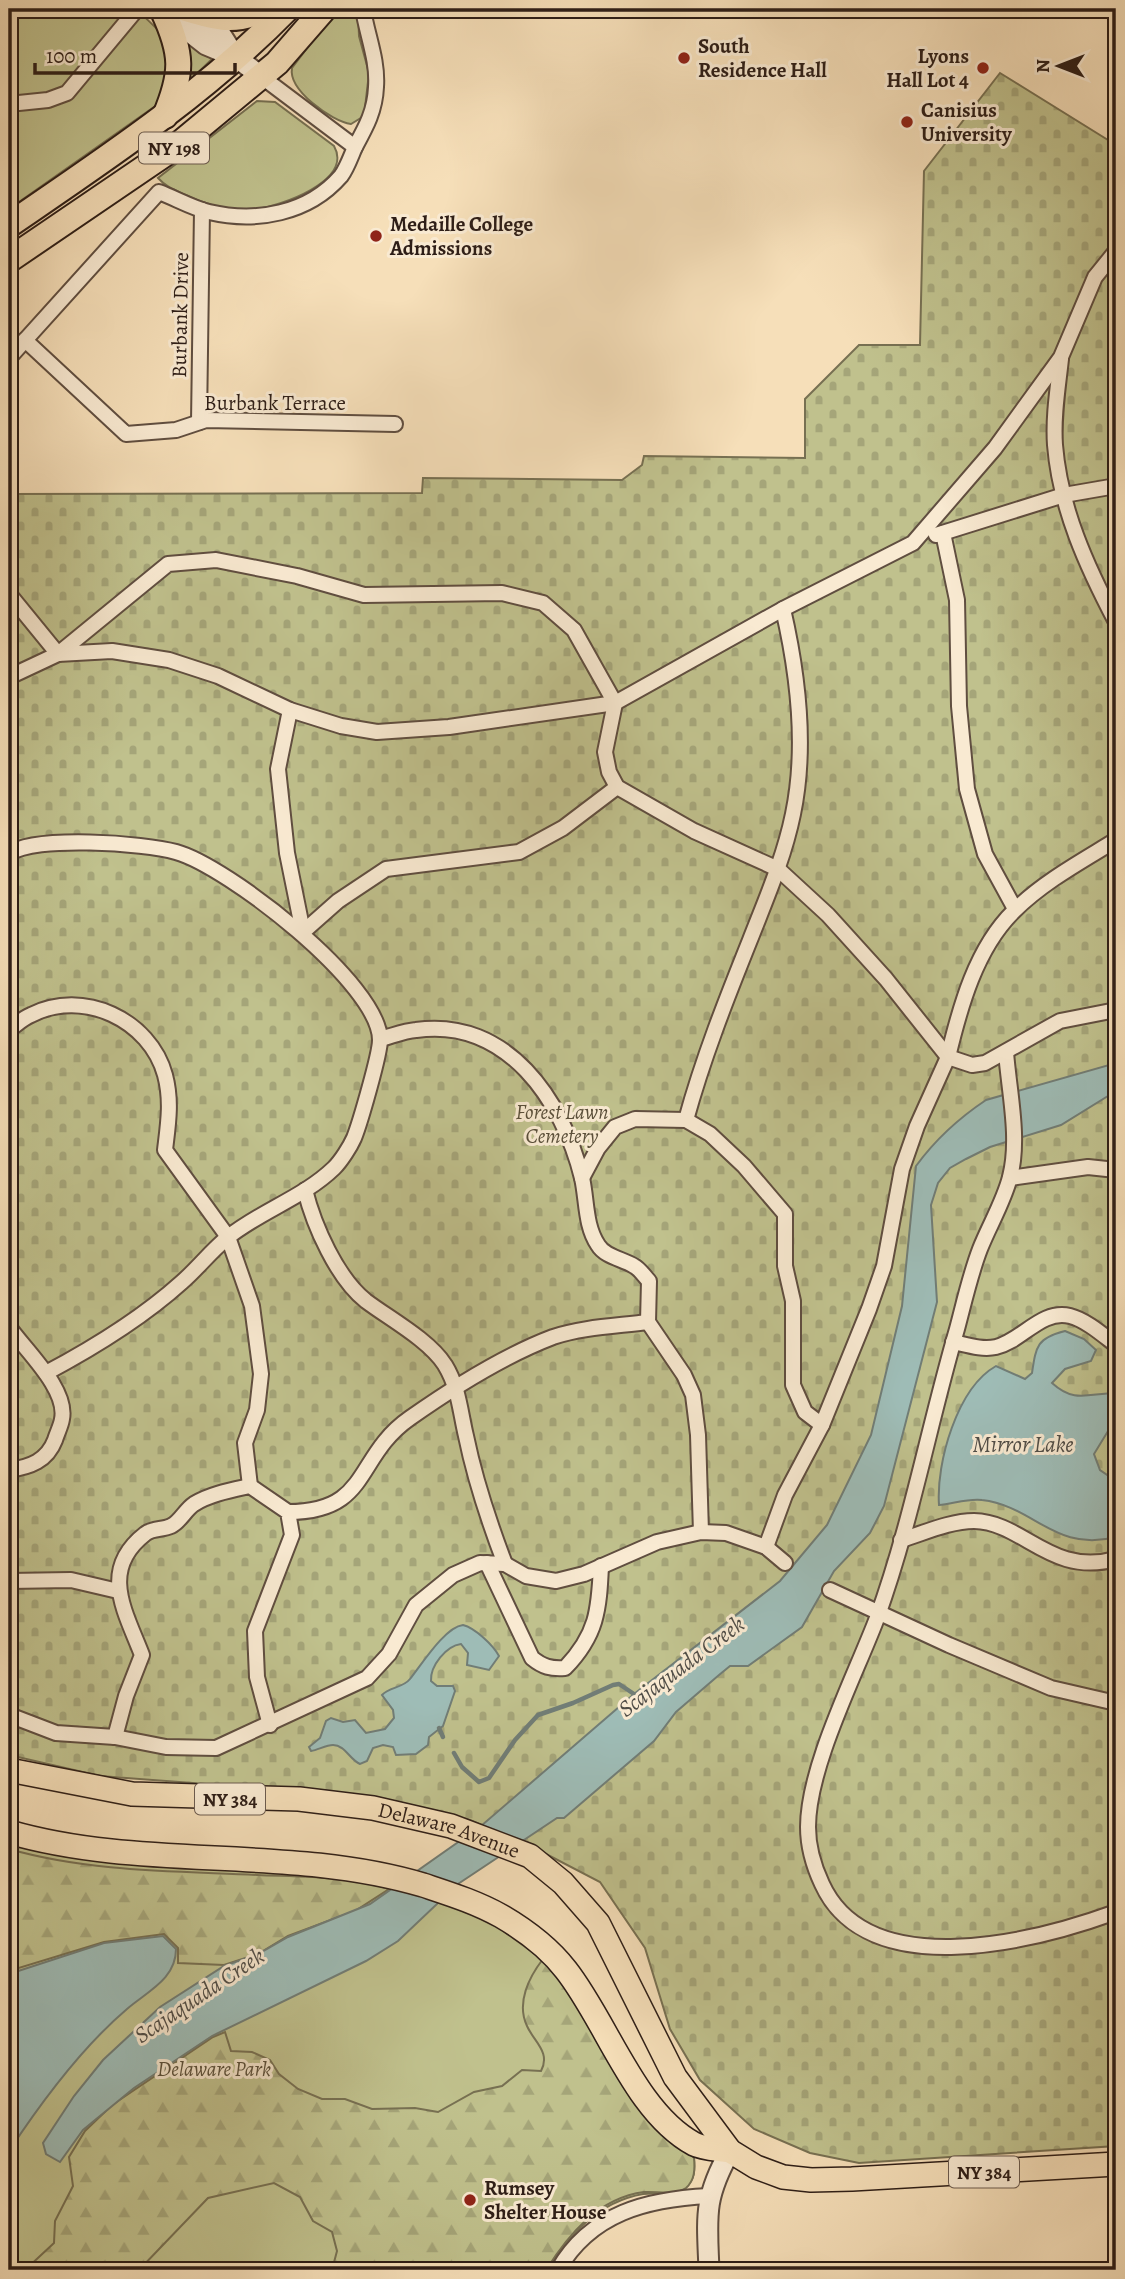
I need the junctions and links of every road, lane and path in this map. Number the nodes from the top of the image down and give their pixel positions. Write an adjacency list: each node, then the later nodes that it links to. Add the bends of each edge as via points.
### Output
1 (137, 9): 9 (street, via 67,93)
2 (264, 9): 6 (highway, via 225,20)
3 (287, 9): 7 (highway, NY 198)
4 (324, 9): 8 (highway, NY 198)
5 (363, 9): 11 (street, via 376,86 373,114)
6 (174, 10): 7 (street, via 222,36); 10 (highway, via 180,58)
7 (237, 58): 8 (street); 10 (highway, NY 198)
8 (262, 77): 11 (street); 15 (highway, NY 198, via 178,145)
9 (9, 104)
10 (165, 116): 13 (highway, NY 198)
11 (355, 147): 12 (street, via 341,175 319,195 293,209 238,217)
12 (202, 210): 16 (street, via 159,192); 19 (street, Burbank Drive)
13 (9, 225)
14 (1116, 251): 17 (street, via 1095,277)
15 (9, 260)
16 (25, 340): 18 (street); 19 (street, Burbank Terrace, via 126,434 176,430)
17 (1061, 357): 22 (street, via 1055,433); 24 (street, via 995,448)
18 (9, 358)
19 (199, 422): 20 (street, Burbank Terrace)
20 (395, 424)
21 (1116, 486): 22 (street)
22 (1064, 495): 23 (street); 27 (street, via 1088,568)
23 (943, 533): 24 (street); 36 (street, via 957,600 959,706 967,789 985,854)
24 (913, 543): 26 (street)
25 (9, 594): 28 (street)
26 (783, 609): 30 (street); 35 (street, via 795,660 799,735 793,813)
27 (1116, 622)
28 (58, 654): 29 (street); 30 (street, via 168,564 216,561 364,594 502,593 543,603 574,630); 31 (street, via 112,652 169,660 218,676)
29 (9, 677)
30 (615, 703): 31 (street, via 449,727 377,732); 32 (street, via 605,752)
31 (290, 710): 37 (street, via 278,769 287,853)
32 (617, 788): 35 (street, via 694,831); 37 (street, via 563,828 519,852 386,869 338,901)
33 (1116, 840): 36 (street)
34 (10, 851): 37 (street, via 49,843 118,843 177,852 243,889)
35 (778, 869): 42 (street, via 886,979); 43 (street, via 700,1068)
36 (1015, 909): 42 (street, via 998,929 976,970)
37 (303, 932): 40 (street, via 365,1003)
38 (1116, 1010): 41 (street, via 1060,1021)
39 (9, 1030): 48 (street, via 32,1014 75,1005 116,1014 148,1038 165,1074 170,1109 165,1150)
40 (380, 1039): 45 (street, via 417,1029 458,1031 499,1047 537,1079 561,1117); 47 (street, via 354,1139 335,1168)
41 (1006, 1052): 42 (street, via 972,1065); 46 (street, via 1013,1145)
42 (948, 1057): 55 (street, via 902,1170 884,1266)
43 (686, 1120): 45 (street, via 635,1119 615,1127); 55 (street, via 710,1134 744,1166 785,1214 785,1266 793,1301 793,1385 806,1412)
44 (1116, 1170): 46 (street, via 1088,1167)
45 (582, 1178): 49 (street, via 587,1216 598,1247 635,1266 649,1281)
46 (1010, 1178): 51 (street, via 979,1252)
47 (305, 1190): 48 (street); 54 (street, via 312,1218 331,1256 364,1299 443,1362)
48 (228, 1237): 53 (street, via 146,1312 99,1345); 57 (street, via 252,1306 261,1374 257,1410 245,1443)
49 (648, 1322): 54 (street, via 555,1336); 59 (street, via 693,1395)
50 (9, 1328): 53 (street)
51 (953, 1342): 52 (street, via 994,1347 1015,1340 1055,1315 1082,1321); 60 (street)
52 (1116, 1345)
53 (46, 1373): 56 (street, via 63,1417 50,1453 30,1467)
54 (457, 1387): 58 (street, via 379,1444 363,1477 339,1502 317,1512); 65 (street, via 486,1511)
55 (822, 1425): 61 (street, via 785,1495)
56 (9, 1470)
57 (250, 1486): 58 (street); 69 (street, via 194,1504 171,1526 147,1532 131,1548 118,1573)
58 (288, 1512): 73 (street, via 292,1535 255,1631 257,1677)
59 (701, 1532): 61 (street, via 726,1533); 66 (street, via 657,1542)
60 (901, 1540): 62 (street, via 976,1521 998,1527 1053,1556 1080,1563); 70 (street)
61 (765, 1547): 64 (street)
62 (1116, 1559)
63 (487, 1563): 65 (street); 66 (street, via 533,1658 553,1668 565,1668 583,1649 599,1613); 73 (street, via 453,1575 416,1605 389,1654 367,1678)
64 (785, 1563)
65 (505, 1564): 66 (street, via 526,1576 556,1581)
66 (601, 1566)
67 (9, 1581): 69 (street, via 72,1580)
68 (830, 1590): 70 (street)
69 (118, 1591): 74 (street, via 142,1655)
70 (878, 1614): 71 (street, via 1051,1688); 77 (street, via 813,1785 808,1828 813,1866 830,1901 858,1928 899,1943 952,1946 1013,1941)
71 (1116, 1703)
72 (9, 1715): 74 (street, via 56,1733)
73 (270, 1725): 74 (street, via 216,1748 166,1747)
74 (115, 1737)
75 (9, 1770): 78 (main road, Delaware Avenue / NY 384, via 132,1794 334,1802 451,1826 530,1856 563,1883 598,1923 675,2077)
76 (9, 1832): 78 (main road, Delaware Avenue / NY 384, via 120,1852 284,1861 384,1874 467,1899 520,1928 566,1969 635,2081 665,2120 696,2145)
77 (1116, 1912)
78 (730, 2151): 79 (main road, Delaware Avenue / NY 384, via 774,2174 811,2180); 80 (street)
79 (1116, 2164)
80 (709, 2196): 81 (street, via 629,2208 589,2232); 82 (street)
81 (558, 2270)
82 (709, 2270)

